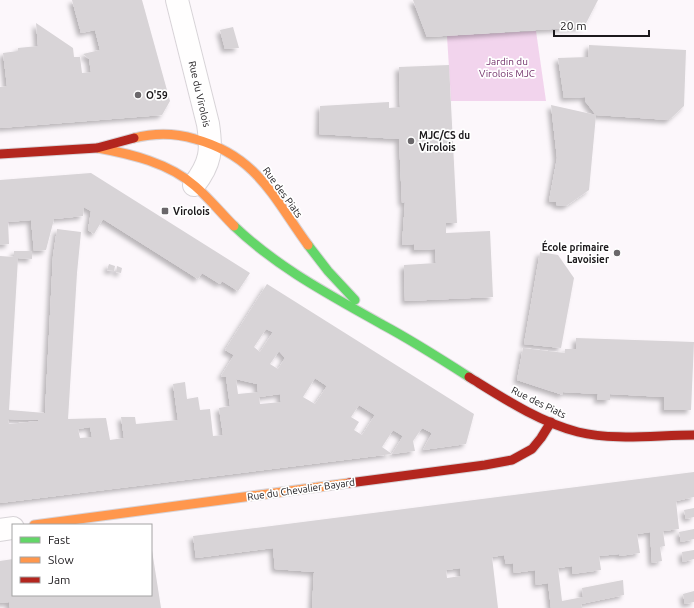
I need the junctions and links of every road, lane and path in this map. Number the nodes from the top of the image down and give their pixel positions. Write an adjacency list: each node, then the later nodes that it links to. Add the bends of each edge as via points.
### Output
1 (177, 0): 2 (street, Rue du Virolois)
2 (211, 144): 3 (street, Rue des Piats, via 166,134 145,136); 5 (street, Rue du Virolois, via 209,160); 6 (street, Rue des Piats, via 239,157 256,173 333,280)
3 (98, 148): 4 (street, Rue des Piats); 5 (street, Rue des Piats, via 145,158)
4 (0, 154)
5 (194, 185): 6 (street, Rue des Piats, via 257,247 324,292)
6 (393, 328): 7 (street, Rue des Piats, via 477,382)
7 (551, 422): 8 (street, Rue des Piats, via 596,434); 9 (street, Rue du Chevalier Bayard, via 528,452 509,460)
8 (694, 434)
9 (42, 524)
10 (12, 528): 11 (street)
11 (0, 530)

